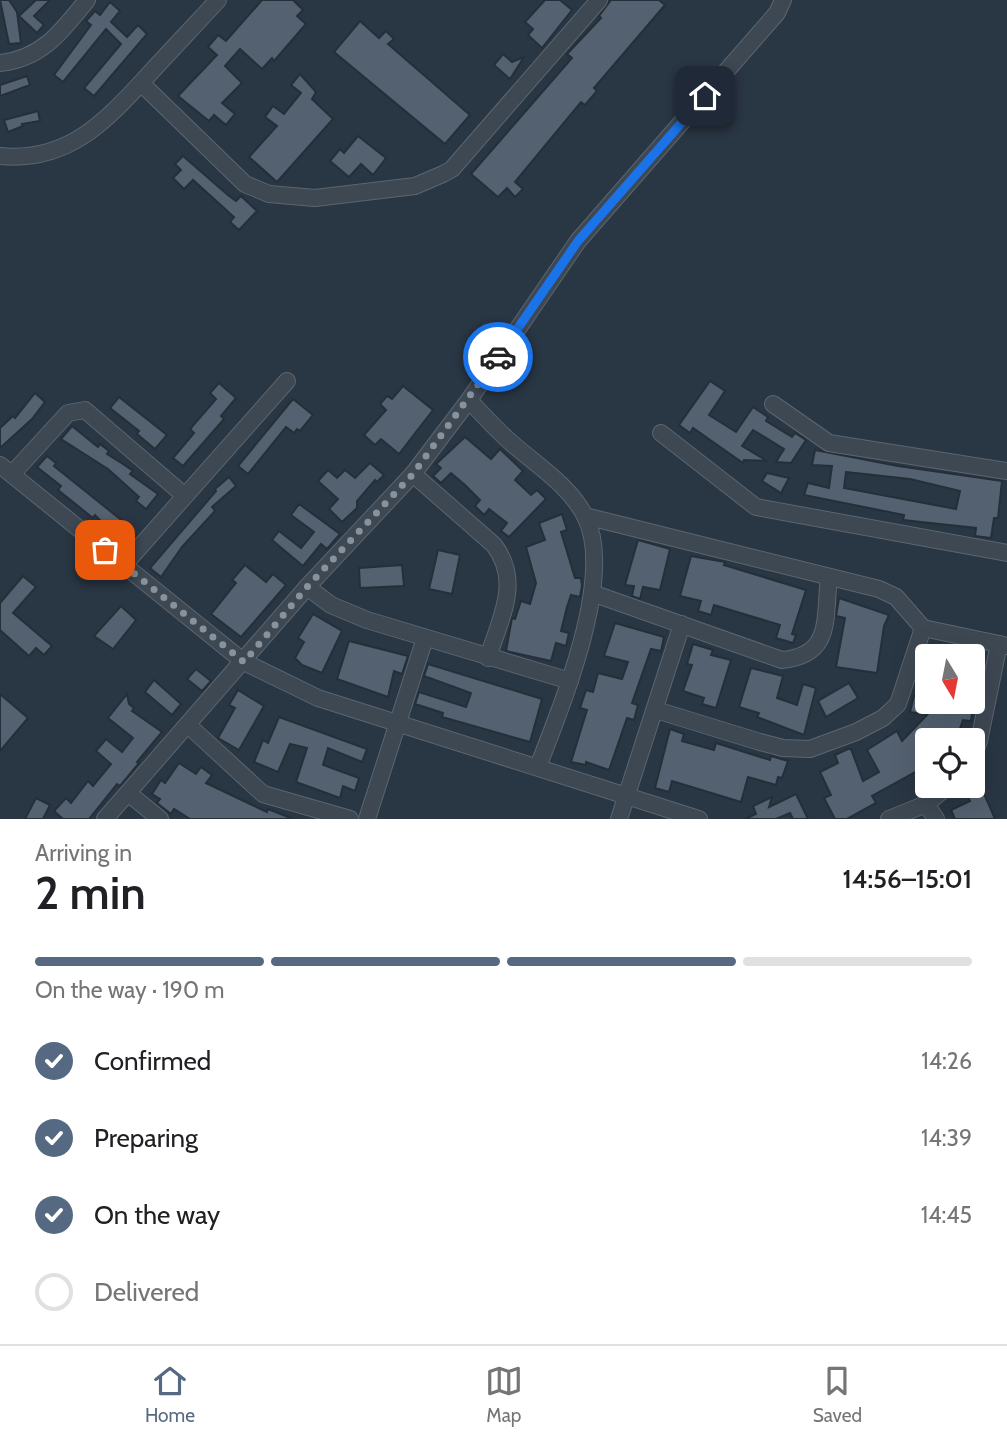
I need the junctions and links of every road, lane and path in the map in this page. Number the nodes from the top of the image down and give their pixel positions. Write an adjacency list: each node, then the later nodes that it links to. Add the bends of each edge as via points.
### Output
1 (87, 0): 5 (street, via 47,47)
2 (218, 0): 6 (street)
3 (599, 0): 6 (street, via 452,169 415,186 315,198 257,191)
4 (783, 0): 9 (street, via 777,13 578,241)
5 (0, 63)
6 (141, 83): 7 (street, via 102,124 75,142 24,158)
7 (0, 156)
8 (287, 381): 15 (street)
9 (469, 400): 14 (street); 16 (street, via 561,485)
10 (773, 404): 13 (street, via 829,443)
11 (661, 433): 17 (street, via 756,507)
12 (6, 470): 15 (street, via 68,413 85,410); 18 (street)
13 (1007, 471)
14 (413, 474): 20 (street); 26 (street, via 503,557 509,589)
15 (185, 496): 18 (street)
16 (585, 516): 19 (street); 21 (street, via 596,549)
17 (1007, 553)
18 (123, 566): 27 (street)
19 (829, 577): 22 (street, via 823,633 815,650 801,658 782,660); 23 (street, via 896,597)
20 (307, 587): 24 (street, via 331,605); 27 (street)
21 (592, 593): 22 (street); 28 (street)
22 (682, 624): 29 (street)
23 (923, 628): 25 (street); 29 (street, via 898,704 856,732 810,749 783,748)
24 (425, 638): 26 (street); 30 (street)
25 (1003, 645): 32 (street)
26 (488, 658): 28 (street)
27 (244, 662): 30 (street, via 318,698); 31 (street)
28 (570, 681): 33 (street)
29 (656, 710): 35 (street)
30 (397, 722): 33 (street); 41 (street)
31 (188, 725): 34 (street); 40 (street, via 263,794)
32 (982, 728)
33 (538, 767): 35 (street)
34 (128, 793): 38 (street); 39 (street)
35 (628, 796): 42 (street); 43 (street)
36 (933, 798): 37 (street)
37 (926, 804): 44 (street); 45 (street)
38 (105, 819)
39 (160, 819)
40 (350, 819)
41 (367, 819)
42 (619, 819)
43 (699, 819)
44 (889, 819)
45 (936, 819)

